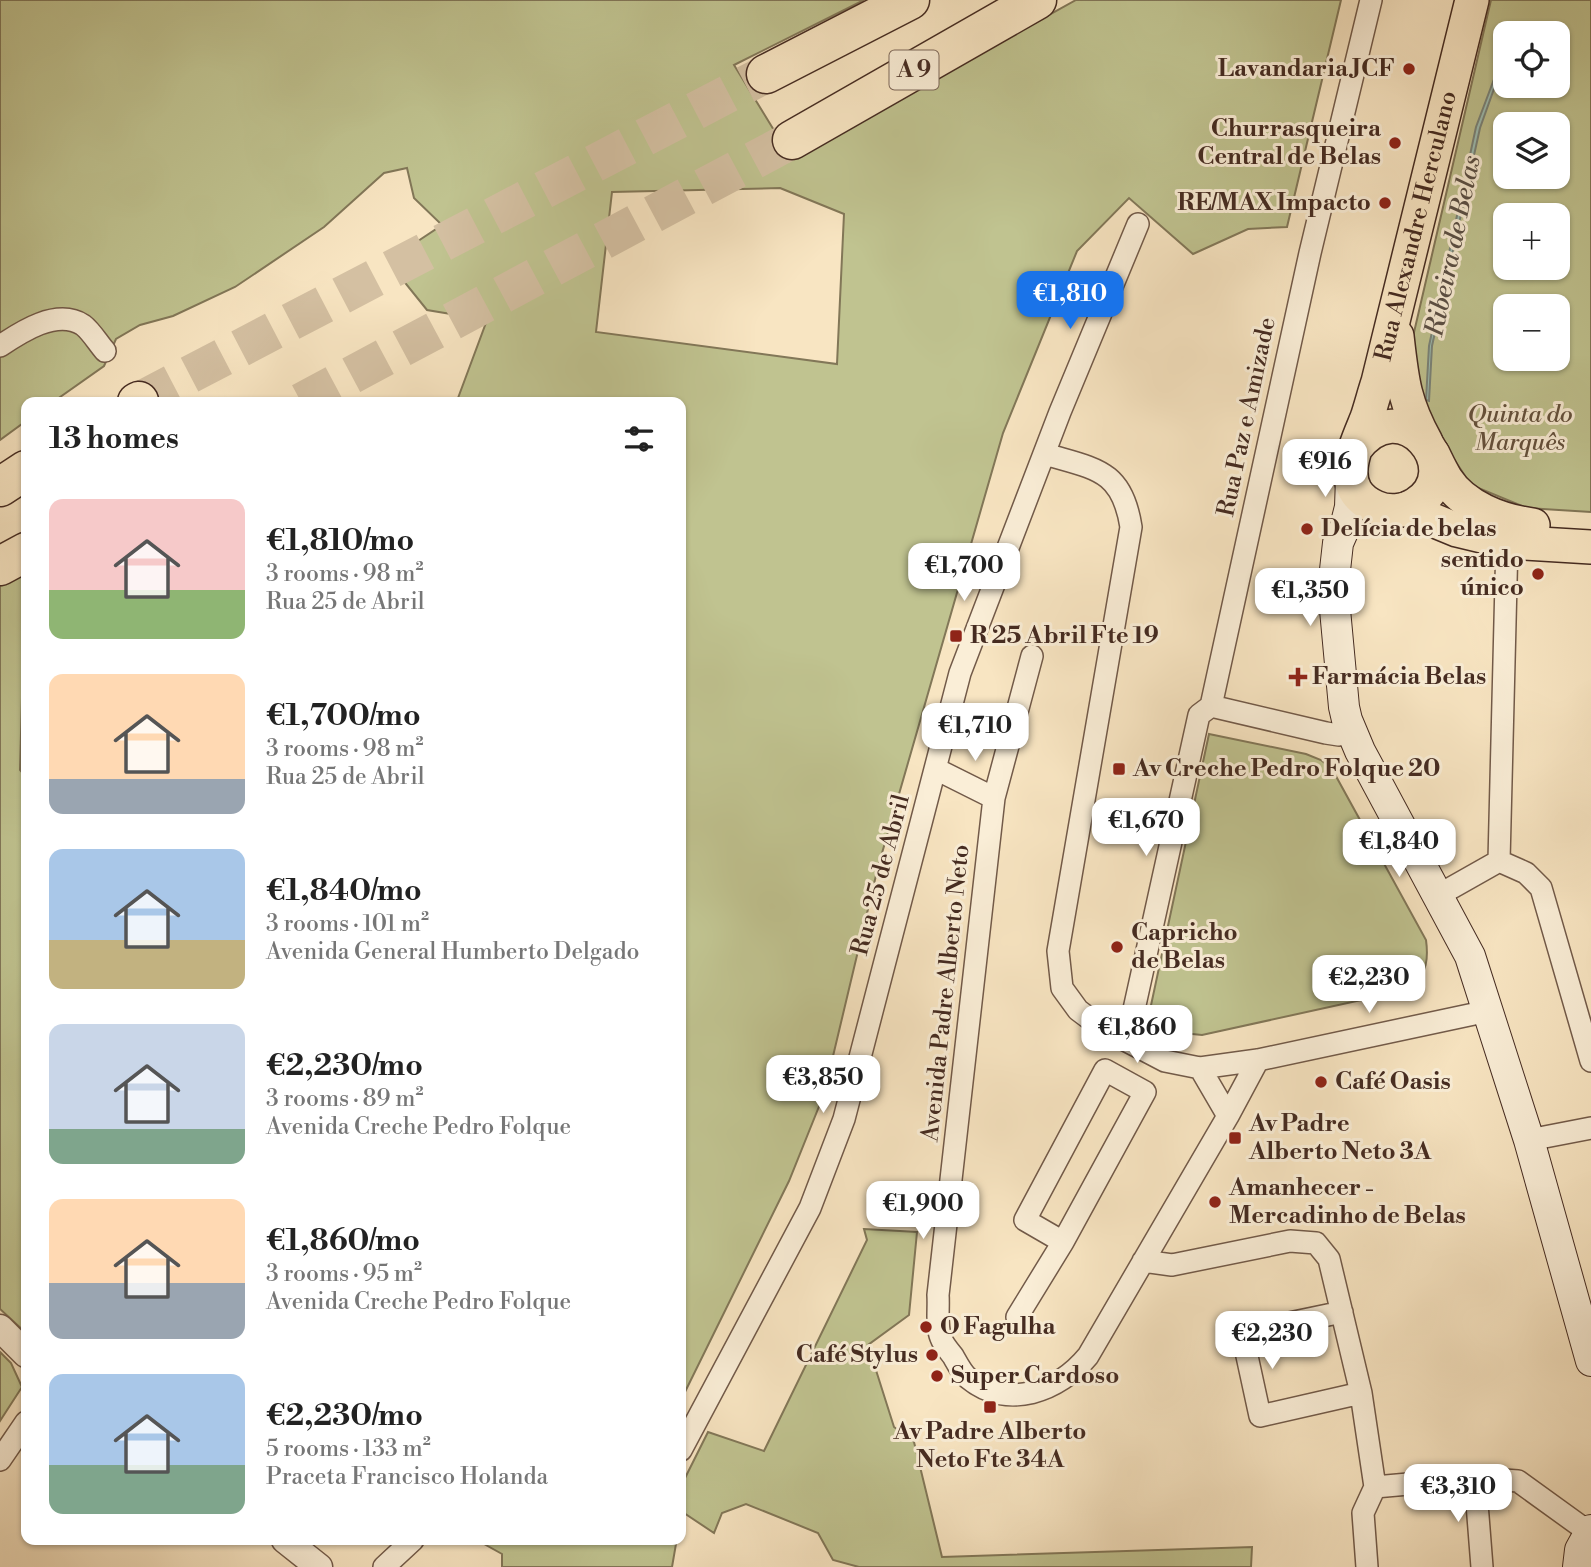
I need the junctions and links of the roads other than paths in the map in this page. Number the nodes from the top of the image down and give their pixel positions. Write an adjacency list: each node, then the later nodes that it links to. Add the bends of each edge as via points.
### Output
1 (909, 0): 5 (highway, A 9)
2 (1037, 0): 6 (highway, A 9)
3 (1371, 0): 24 (street, Rua Paz e Amizade, via 1310,253)
4 (1472, 0): 8 (main road, Rua Alexandre Herculano)
5 (766, 74)
6 (792, 140)
7 (1138, 224): 12 (street, Rua 25 de Abril)
8 (1395, 313): 11 (main road, via 1405,396); 13 (main road, Rua Alexandre Herculano)
9 (0, 346): 10 (street, via 48,321 68,320 82,325)
10 (105, 351)
11 (1430, 448): 13 (main road, via 1416,432 1388,426 1363,438); 16 (main road, via 1436,467 1428,493 1418,503); 18 (main road, via 1447,481 1491,515 1536,526)
12 (1045, 454): 26 (street, Rua 25 de Abril, via 960,673); 31 (street, via 1094,469 1114,481 1127,502 1131,527 1058,951 1062,989 1078,1010)
13 (1353, 463): 16 (main road, via 1355,489 1363,500 1374,507); 17 (main road)
14 (21, 473): 15 (highway)
15 (0, 487)
16 (1396, 510): 17 (main road); 19 (main road)
17 (1345, 527): 25 (main road, via 1338,543 1333,588 1344,707)
18 (1591, 528)
19 (1507, 542): 20 (main road); 28 (street)
20 (1591, 547)
21 (21, 555): 22 (highway)
22 (0, 566)
23 (1032, 656): 27 (street, Avenida Padre Alberto Neto)
24 (1211, 706): 25 (street, via 1326,733); 31 (street, Rua Paz e Amizade, via 1199,715)
25 (1351, 730): 29 (main road)
26 (936, 769): 27 (street); 49 (street, Rua 25 de Abril, via 839,1132 810,1208)
27 (994, 798): 41 (street, Avenida Padre Alberto Neto, via 938,1295 940,1338 967,1378 992,1391 1033,1394 1075,1371 1088,1356)
28 (1499, 861): 29 (street); 34 (street, via 1526,873 1541,888)
29 (1437, 896): 30 (main road, via 1470,956)
30 (1488, 1011): 33 (street); 39 (main road)
31 (1127, 1041): 32 (street)
32 (1165, 1060): 35 (street); 36 (street)
33 (1258, 1060): 35 (street); 37 (street, Avenida Padre Alberto Neto)
34 (1591, 1061)
35 (1200, 1068): 37 (street)
36 (1145, 1092): 40 (street); 40 (street, via 1105,1070 1024,1220)
37 (1228, 1116): 41 (street, Avenida Padre Alberto Neto)
38 (1591, 1128): 39 (street)
39 (1529, 1140): 46 (main road)
40 (1063, 1242): 43 (street)
41 (1143, 1261): 42 (street, via 1172,1265 1290,1241 1316,1243 1329,1259)
42 (1342, 1312): 47 (street); 47 (street, via 1242,1334 1260,1416)
43 (1017, 1317)
44 (0, 1328): 45 (street)
45 (21, 1349)
46 (1591, 1361)
47 (1361, 1394): 52 (street)
48 (21, 1429): 50 (street)
49 (686, 1441)
50 (0, 1460)
51 (1475, 1478): 52 (street); 53 (street, via 1518,1480); 59 (street)
52 (1375, 1487): 58 (street, via 1363,1513)
53 (1591, 1532): 60 (main road, via 1580,1550)
54 (291, 1545): 56 (street)
55 (408, 1545): 57 (street)
56 (319, 1567)
57 (384, 1567)
58 (1367, 1567)
59 (1482, 1567)
60 (1578, 1567)

